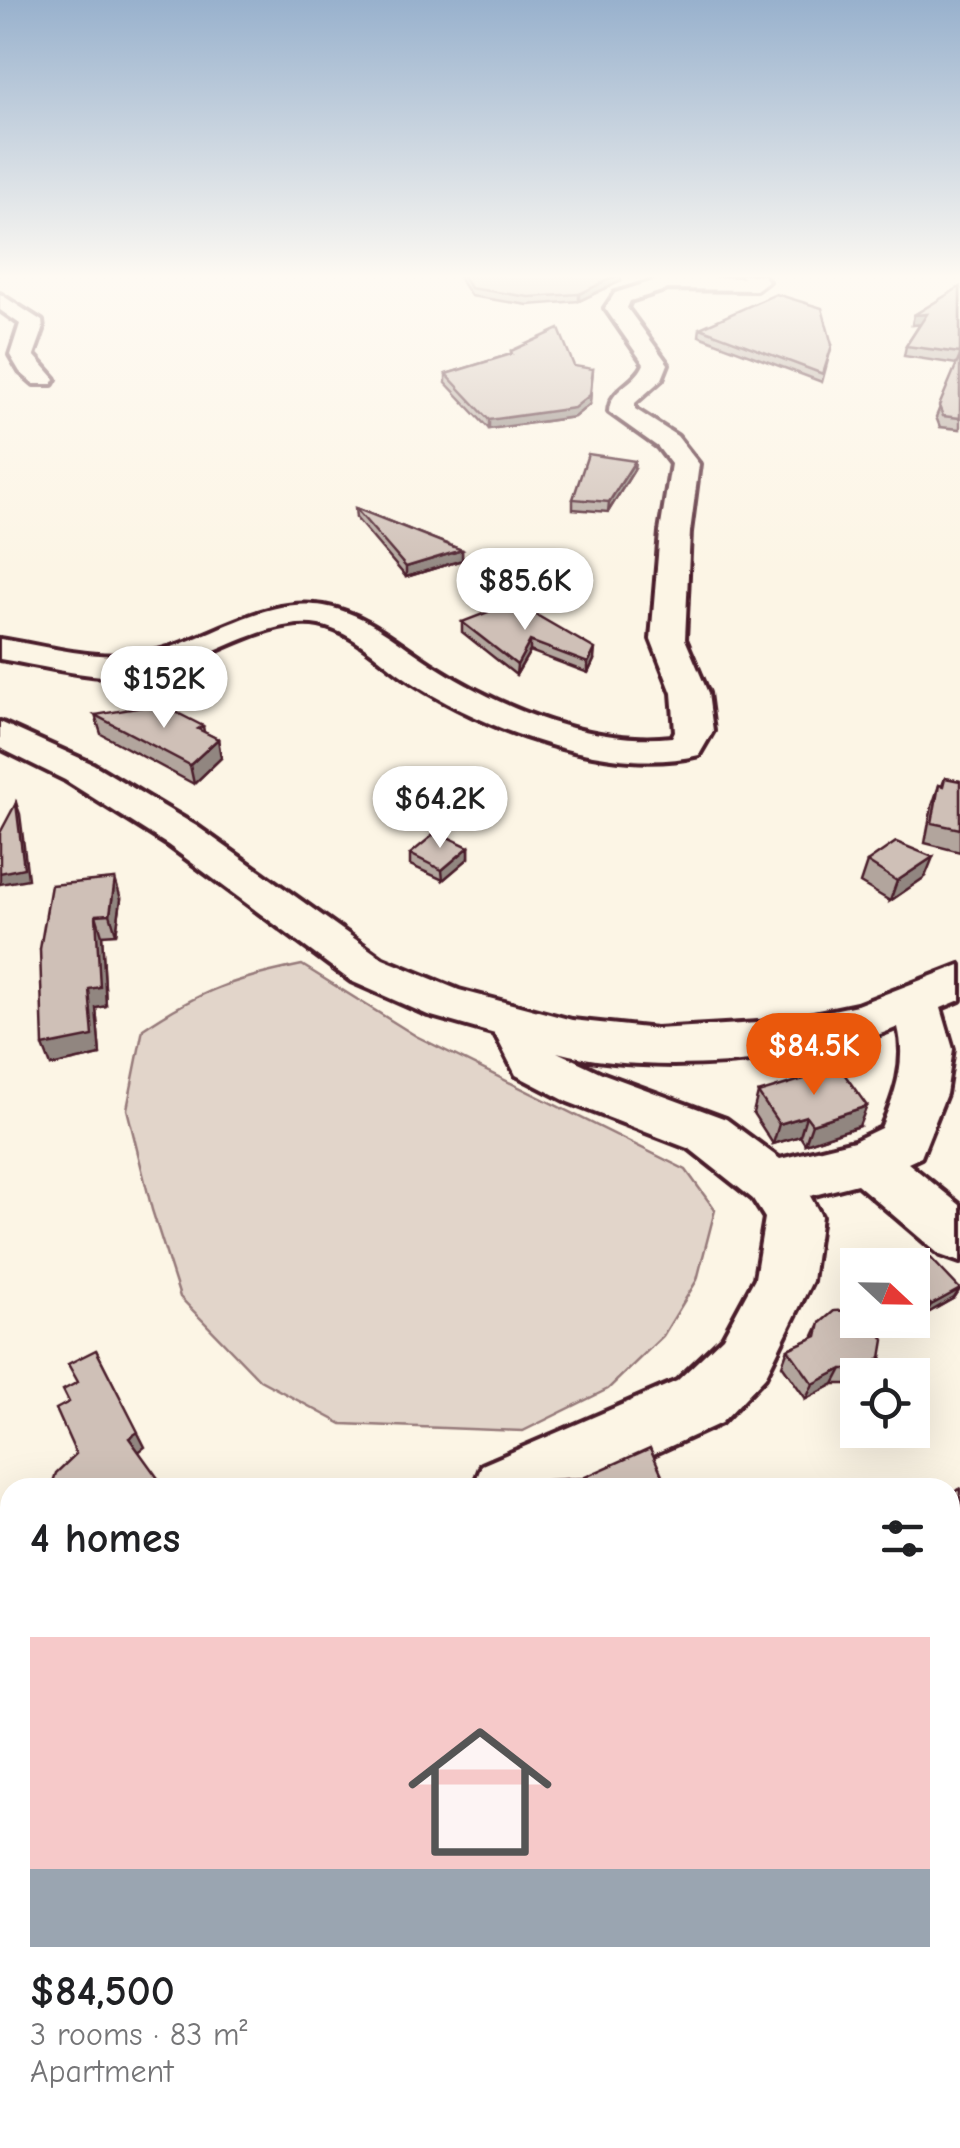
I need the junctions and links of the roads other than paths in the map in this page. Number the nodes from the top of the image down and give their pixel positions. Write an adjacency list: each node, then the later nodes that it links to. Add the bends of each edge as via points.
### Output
1 (39, 375): 3 (street)
2 (651, 375): 4 (street, via 626,395 622,412 685,464 668,640 690,693 694,730 686,747 611,748 473,703 350,623 324,615 294,615 127,667)
3 (43, 378)
4 (0, 649)
5 (0, 732): 7 (street, via 183,836 366,970)
6 (937, 991): 7 (street, via 866,1021 776,1040 676,1046 572,1038); 8 (street, via 921,1094 902,1142)
7 (513, 1022): 9 (street, via 534,1062 708,1134)
8 (866, 1160): 9 (street); 10 (street)
9 (772, 1183): 11 (street, via 793,1216 783,1281 744,1356 699,1402)
10 (960, 1238)
11 (528, 1478)

